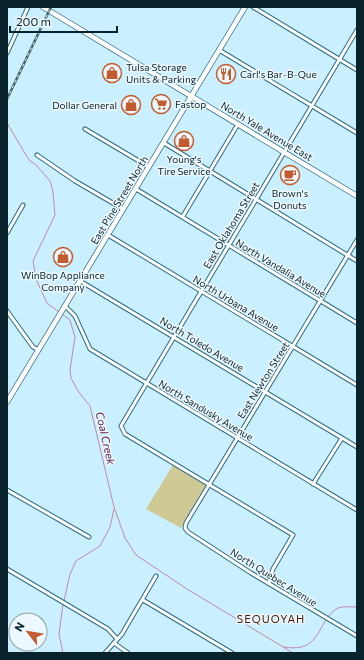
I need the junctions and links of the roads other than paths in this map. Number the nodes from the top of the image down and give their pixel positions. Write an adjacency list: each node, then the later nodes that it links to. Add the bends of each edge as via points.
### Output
1 (28, 7): 7 (street)
2 (43, 7): 10 (main road, North Yale Avenue East)
3 (245, 7): 6 (main road, East Pine Street North)
4 (253, 7): 8 (street)
5 (357, 30): 8 (street, East Oklahoma Street)
6 (219, 50): 10 (main road, East Pine Street North); 11 (street)
7 (7, 52)
8 (340, 59): 9 (street); 11 (street, East Oklahoma Street)
9 (357, 70)
10 (191, 96): 12 (main road, North Yale Avenue East); 15 (main road, East Pine Street North)
11 (312, 106): 14 (street); 16 (street, East Oklahoma Street)
12 (238, 124): 16 (main road, North Yale Avenue East); 19 (street)
13 (85, 129): 18 (street)
14 (357, 133)
15 (164, 143): 18 (main road, East Pine Street North); 19 (street)
16 (284, 152): 21 (main road, North Yale Avenue East); 22 (street, East Oklahoma Street)
17 (37, 155): 24 (street)
18 (149, 167): 20 (main road, East Pine Street North)
19 (210, 171): 22 (street); 25 (street)
20 (136, 189): 24 (main road, East Pine Street North); 25 (street, North Vandalia Avenue)
21 (357, 196)
22 (256, 199): 29 (street, East Oklahoma Street); 30 (street)
23 (23, 205): 26 (street)
24 (123, 209): 27 (main road, East Pine Street North)
25 (183, 216): 29 (street, North Vandalia Avenue)
26 (7, 233)
27 (108, 235): 32 (main road, East Pine Street North); 33 (street, North Urbana Avenue)
28 (357, 240): 30 (street, East Newton Street)
29 (228, 245): 33 (street, East Oklahoma Street); 34 (street, North Vandalia Avenue)
30 (348, 256): 31 (street); 34 (street, East Newton Street)
31 (357, 261)
32 (80, 280): 35 (main road, East Pine Street North); 38 (street, North Toledo Avenue)
33 (200, 291): 38 (street, East Oklahoma Street); 39 (street, North Urbana Avenue)
34 (320, 301): 37 (street, North Vandalia Avenue); 39 (street, East Newton Street)
35 (64, 308): 40 (main road, East Pine Street North); 41 (street, North Sandusky Avenue, via 75,316 90,349)
36 (7, 311): 40 (street, via 33,347)
37 (357, 323)
38 (173, 336): 41 (street, East Oklahoma Street); 43 (street, North Toledo Avenue)
39 (293, 346): 42 (street, North Urbana Avenue); 43 (street, East Newton Street)
40 (39, 350): 44 (main road, East Pine Street North)
41 (145, 382): 45 (street, North Sandusky Avenue); 48 (street, East Oklahoma Street, via 122,422 121,429 125,434)
42 (357, 385)
43 (265, 391): 45 (street, East Newton Street); 46 (street, North Toledo Avenue)
44 (7, 402)
45 (237, 438): 48 (street, East Newton Street); 49 (street, North Sandusky Avenue)
46 (342, 438): 47 (street, North Toledo Avenue); 49 (street)
47 (357, 447)
48 (209, 484): 52 (street, East Newton Street); 56 (street, via 293,535 273,569)
49 (313, 484): 51 (street, North Sandusky Avenue)
50 (7, 490): 53 (street)
51 (357, 510)
52 (185, 528): 56 (street, North Quebec Avenue)
53 (88, 537)
54 (7, 569): 59 (street, via 108,629)
55 (156, 576): 57 (street)
56 (269, 583): 58 (street, North Quebec Avenue)
57 (143, 600): 59 (street); 63 (street)
58 (357, 636)
59 (117, 639): 60 (street)
60 (114, 643): 61 (street); 62 (street)
61 (105, 653)
62 (128, 653)
63 (232, 653)

